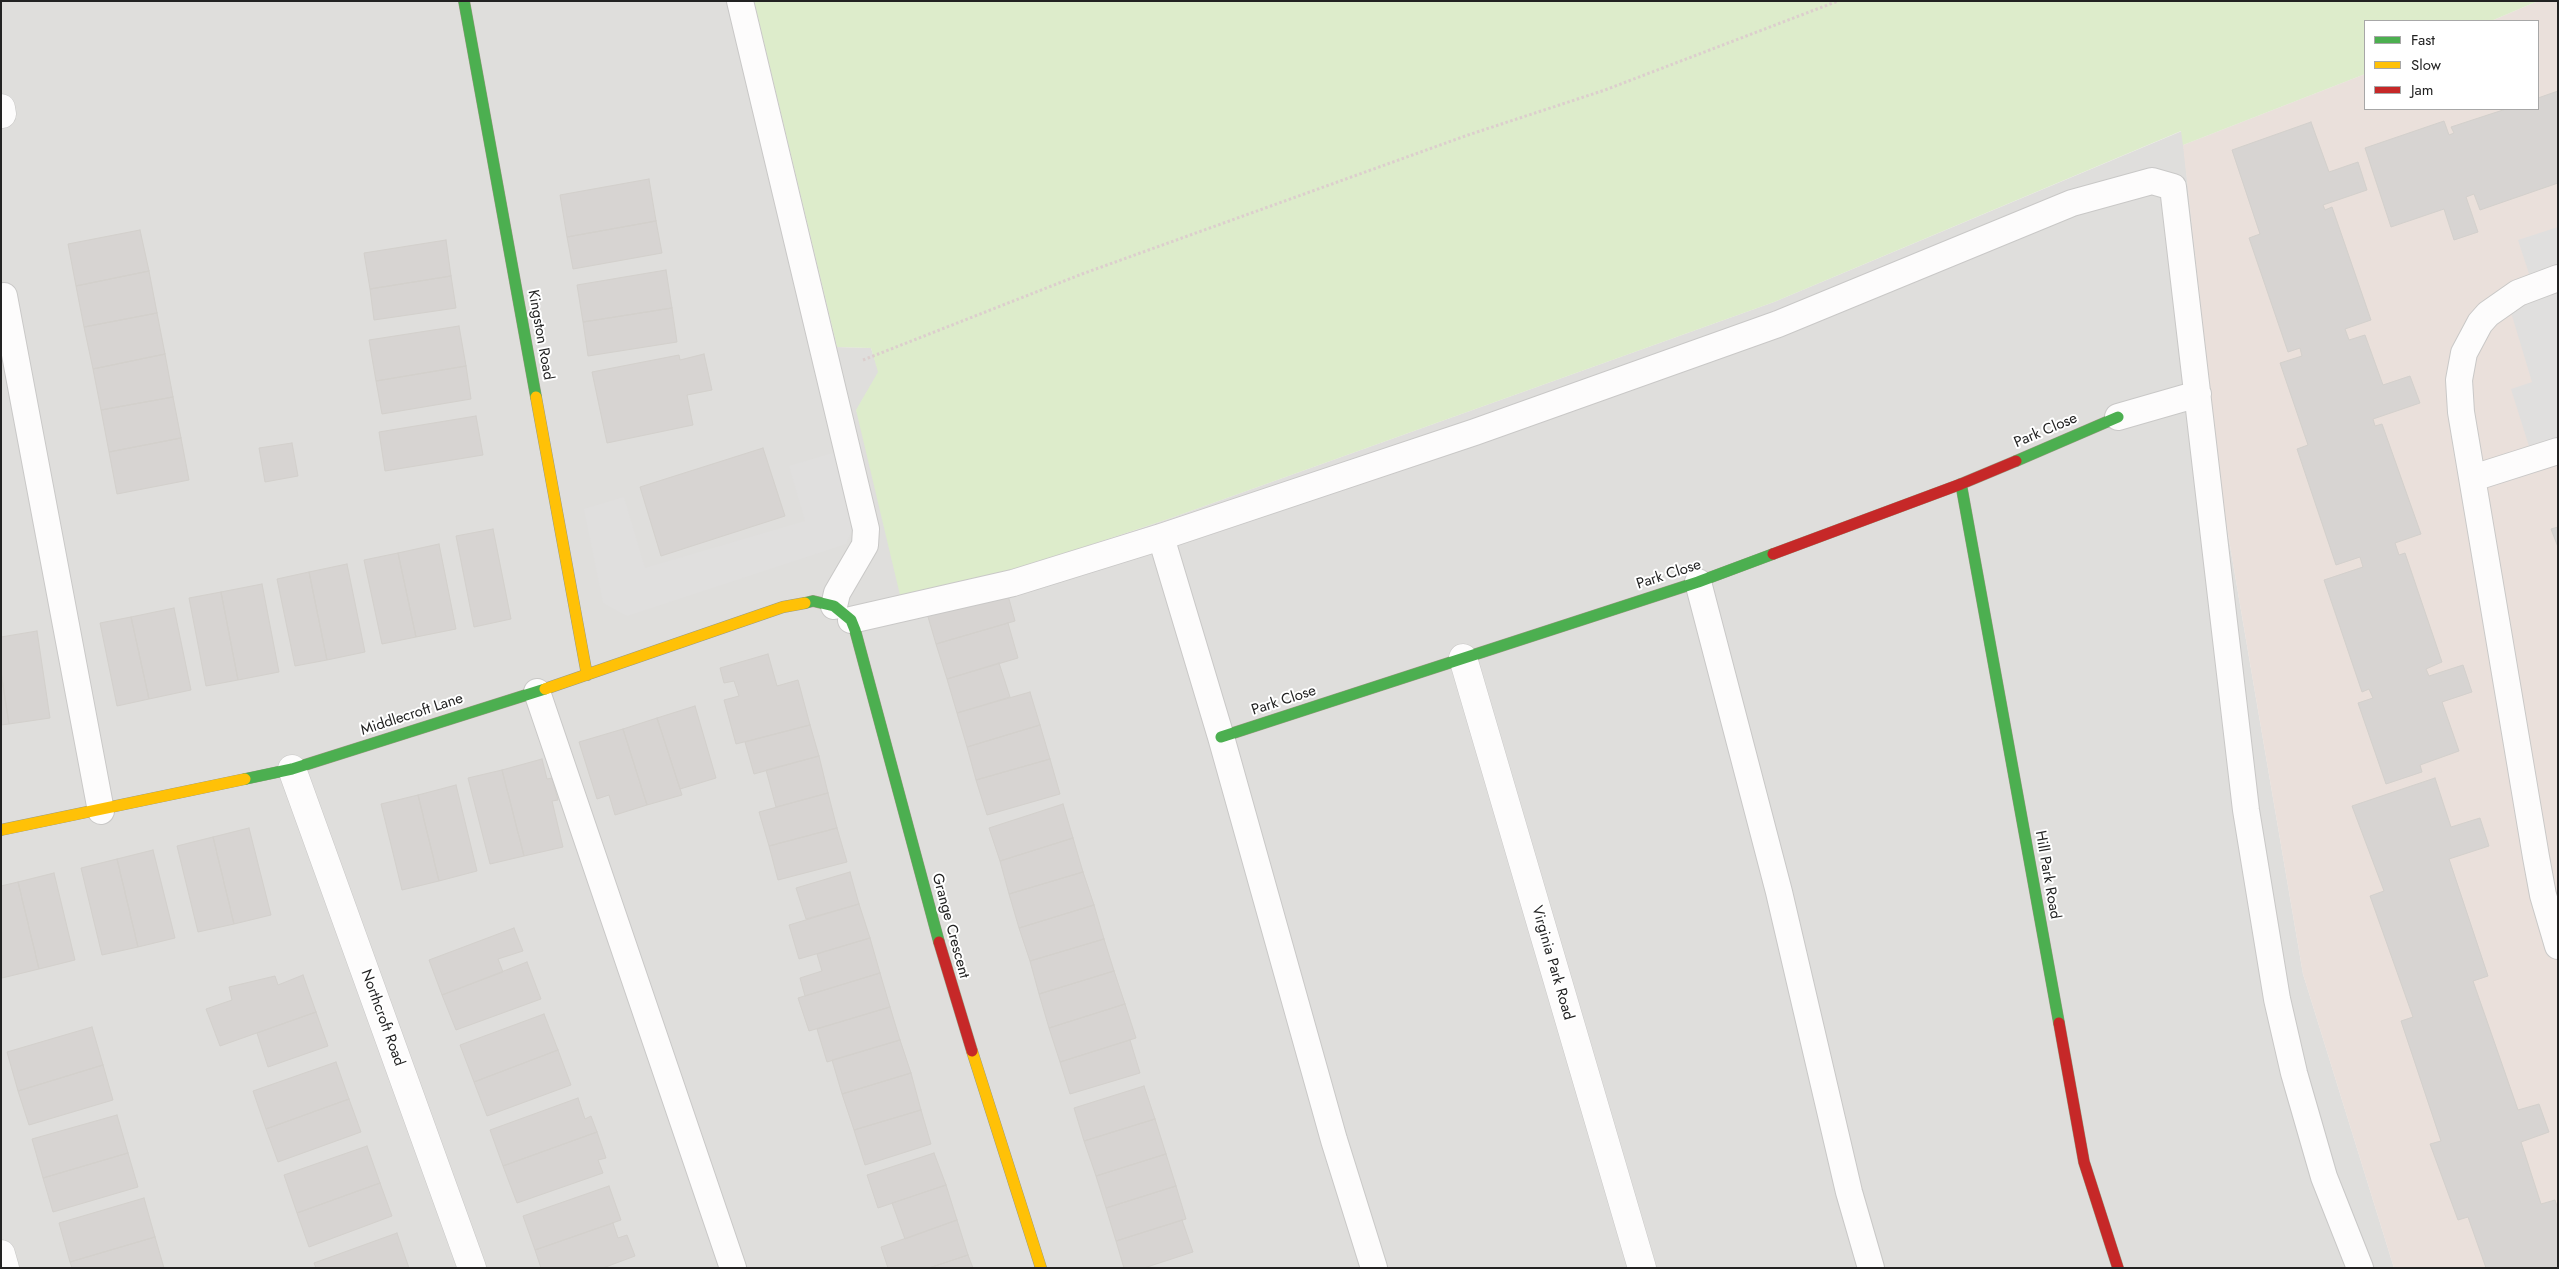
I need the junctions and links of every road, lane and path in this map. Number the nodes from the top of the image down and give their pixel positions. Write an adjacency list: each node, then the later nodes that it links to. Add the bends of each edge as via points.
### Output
1 (464, 1): 16 (street, Kingston Road)
2 (740, 1): 6 (lane)
3 (1838, 1): 6 (path, via 1605,90 1468,135 1082,274)
4 (2558, 278): 10 (lane, via 2518,293 2496,306 2480,323 2464,353 2459,380 2460,398)
5 (4, 296): 20 (lane)
6 (828, 371): 14 (lane, via 866,529 865,545 837,593)
7 (2198, 394): 8 (lane); 12 (lane, via 2173,187 2152,181 2072,203 1769,327 1475,432); 32 (lane, via 2246,810 2277,999 2324,1177)
8 (2118, 417): 11 (street, Park Close)
9 (2558, 451): 10 (lane)
10 (2472, 478): 22 (lane, via 2543,896)
11 (1961, 484): 13 (street, Park Close); 31 (street, Hill Park Road, via 2084,1162)
12 (1161, 537): 14 (lane, via 1013,583); 18 (lane)
13 (1698, 582): 15 (street, Park Close); 30 (lane, via 1779,892 1849,1192)
14 (836, 609): 16 (street, Middlecroft Lane, via 813,601 783,607); 27 (street, Grange Crescent)
15 (1463, 658): 18 (street, Park Close); 29 (street, Virginia Park Road)
16 (587, 675): 17 (street, Middlecroft Lane)
17 (537, 692): 19 (street, Middlecroft Lane); 26 (lane)
18 (1221, 737): 28 (lane)
19 (292, 769): 20 (street, Middlecroft Lane); 25 (street, Northcroft Road)
20 (100, 811): 21 (street, Middlecroft Lane)
21 (1, 830)
22 (2558, 946)
23 (1, 1254): 24 (street)
24 (5, 1268)
25 (472, 1268)
26 (733, 1268)
27 (1042, 1268)
28 (1374, 1268)
29 (1642, 1268)
30 (1872, 1268)
31 (2118, 1268)
32 (2360, 1268)

